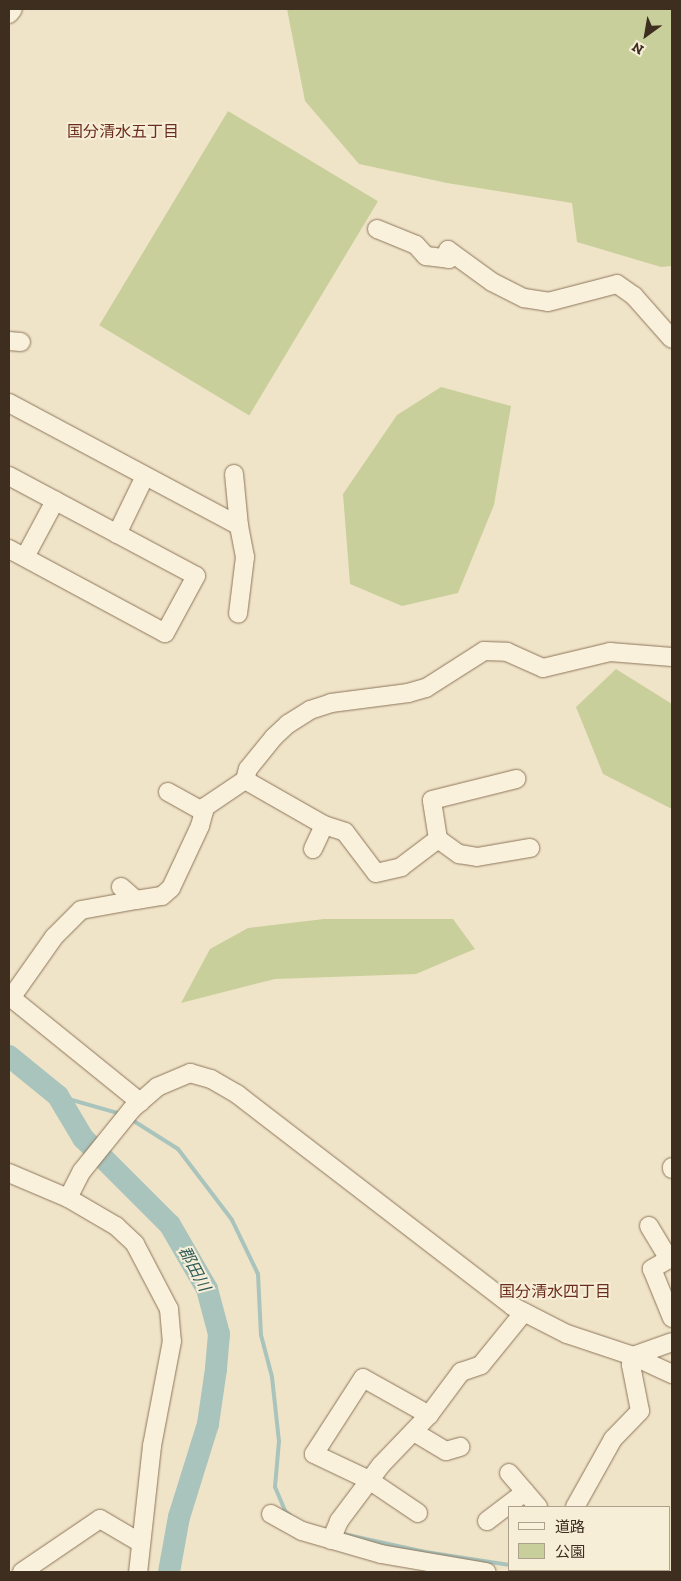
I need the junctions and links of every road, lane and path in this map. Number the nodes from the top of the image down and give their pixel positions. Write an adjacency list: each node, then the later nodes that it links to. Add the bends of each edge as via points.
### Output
1 (13, 9): 2 (street)
2 (9, 14)
3 (376, 229): 4 (street, via 416,244 426,256 449,259 448,250 492,282 524,298 548,302 617,284 634,296)
4 (672, 339)
5 (9, 402): 8 (street)
6 (234, 474): 10 (street)
7 (9, 476): 9 (street)
8 (145, 476): 10 (street); 11 (street)
9 (55, 502): 11 (street); 13 (street)
10 (239, 526): 14 (street, via 245,557)
11 (117, 534): 13 (street, via 196,576 165,633)
12 (9, 549): 13 (street)
13 (24, 557)
14 (238, 614)
15 (672, 657): 17 (street, via 610,652 543,668 506,652 484,651 426,688 331,703 310,710 274,737 248,769)
16 (516, 779): 21 (street, via 432,800)
17 (245, 780): 19 (street, via 205,807); 20 (street)
18 (168, 792): 19 (street)
19 (204, 812): 25 (street, via 171,888 162,896)
20 (324, 825): 21 (street, via 345,832 376,873 401,867); 23 (street)
21 (438, 838): 22 (street, via 459,854 477,857)
22 (530, 848)
23 (313, 849)
24 (121, 887): 25 (street)
25 (136, 900): 26 (street, via 81,910 54,937)
26 (10, 997): 27 (street)
27 (136, 1105): 29 (street, via 82,1171); 31 (street, via 157,1087 190,1073 211,1079 237,1094)
28 (9, 1173): 29 (street)
29 (68, 1198): 48 (street, via 116,1226 135,1244 169,1309 172,1341 152,1446)
30 (649, 1226): 32 (street, via 669,1259 652,1269)
31 (524, 1312): 34 (street, via 567,1334); 36 (street, via 481,1366 461,1372)
32 (672, 1318)
33 (672, 1342): 34 (street)
34 (633, 1356): 35 (street); 43 (street, via 630,1366 640,1411 613,1439)
35 (672, 1374)
36 (429, 1415): 37 (street); 40 (street, via 363,1378 314,1454)
37 (414, 1432): 38 (street, via 446,1451); 40 (street)
38 (460, 1447)
39 (509, 1473): 41 (street)
40 (369, 1480): 44 (street); 47 (street)
41 (525, 1492): 42 (street); 46 (street)
42 (537, 1506)
43 (576, 1506)
44 (418, 1513)
45 (271, 1514): 47 (street, via 302,1531)
46 (487, 1521)
47 (333, 1535): 51 (street, via 381,1554)
48 (139, 1542): 49 (street, via 100,1519); 50 (street)
49 (22, 1572)
50 (138, 1572)
51 (486, 1572)

